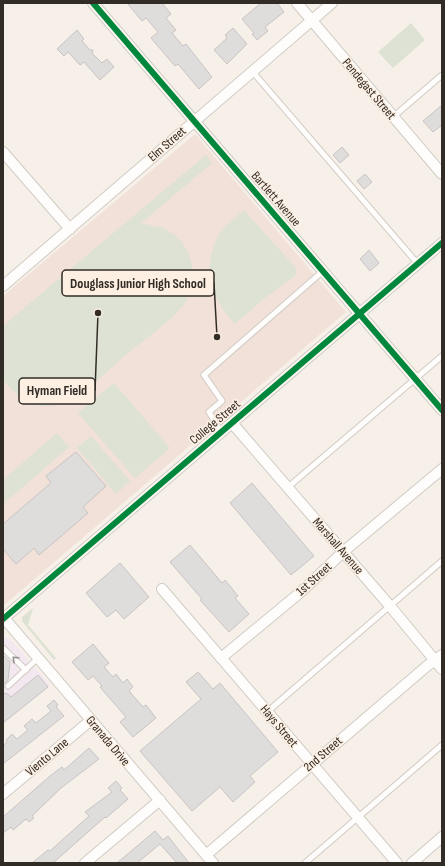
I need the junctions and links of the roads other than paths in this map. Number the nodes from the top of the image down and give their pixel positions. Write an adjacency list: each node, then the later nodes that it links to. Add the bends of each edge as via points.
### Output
1 (93, 3): 8 (street, Bartlett Avenue)
2 (297, 3): 4 (street, Pendegast Street)
3 (332, 3): 4 (street, Elm Street)
4 (312, 20): 5 (street, Elm Street); 7 (street, Pendegast Street)
5 (252, 71): 8 (street, Elm Street); 13 (lane)
6 (442, 75): 7 (lane)
7 (393, 117): 10 (street, Pendegast Street)
8 (194, 121): 11 (street, Elm Street); 14 (street, Bartlett Avenue)
9 (3, 152): 11 (street)
10 (442, 174)
11 (70, 229): 15 (street, Elm Street)
12 (442, 244): 13 (street, College Street)
13 (418, 264): 16 (street, College Street)
14 (323, 271): 16 (street, Bartlett Avenue); 21 (lane, via 204,375 222,401 209,412)
15 (3, 286)
16 (359, 314): 18 (street, Bartlett Avenue); 20 (street, College Street)
17 (442, 356): 18 (lane)
18 (415, 379): 19 (street, Bartlett Avenue); 23 (lane)
19 (442, 410)
20 (232, 423): 21 (street, College Street); 23 (street, Marshall Avenue)
21 (221, 432): 28 (street, College Street)
22 (442, 468): 24 (street, 1st Street)
23 (287, 488): 24 (street, Marshall Avenue)
24 (344, 552): 27 (street, Marshall Avenue); 31 (street, 1st Street, via 302,591)
25 (442, 561): 27 (lane)
26 (162, 589): 31 (street, Hays Street)
27 (390, 606): 32 (street, Marshall Avenue); 35 (lane)
28 (3, 619): 30 (street, Granada Drive)
29 (3, 648): 33 (lane, one-way to 29)
30 (38, 658): 33 (lane); 36 (street, Granada Drive)
31 (221, 658): 35 (street, Hays Street)
32 (440, 662): 38 (street, 2nd Street, via 427,666)
33 (26, 670): 34 (lane)
34 (8, 686)
35 (267, 712): 38 (street, Hays Street)
36 (91, 720): 39 (street, Viento Lane); 40 (street, Granada Drive)
37 (442, 745): 41 (lane)
38 (311, 764): 41 (street, Hays Street); 43 (street, 2nd Street)
39 (3, 794)
40 (160, 800): 43 (street, Granada Drive); 44 (street)
41 (358, 818): 46 (lane); 47 (street, Hays Street)
42 (442, 837): 48 (street)
43 (206, 855): 45 (street, Granada Drive)
44 (85, 863)
45 (213, 863)
46 (305, 863)
47 (396, 863)
48 (412, 863)

